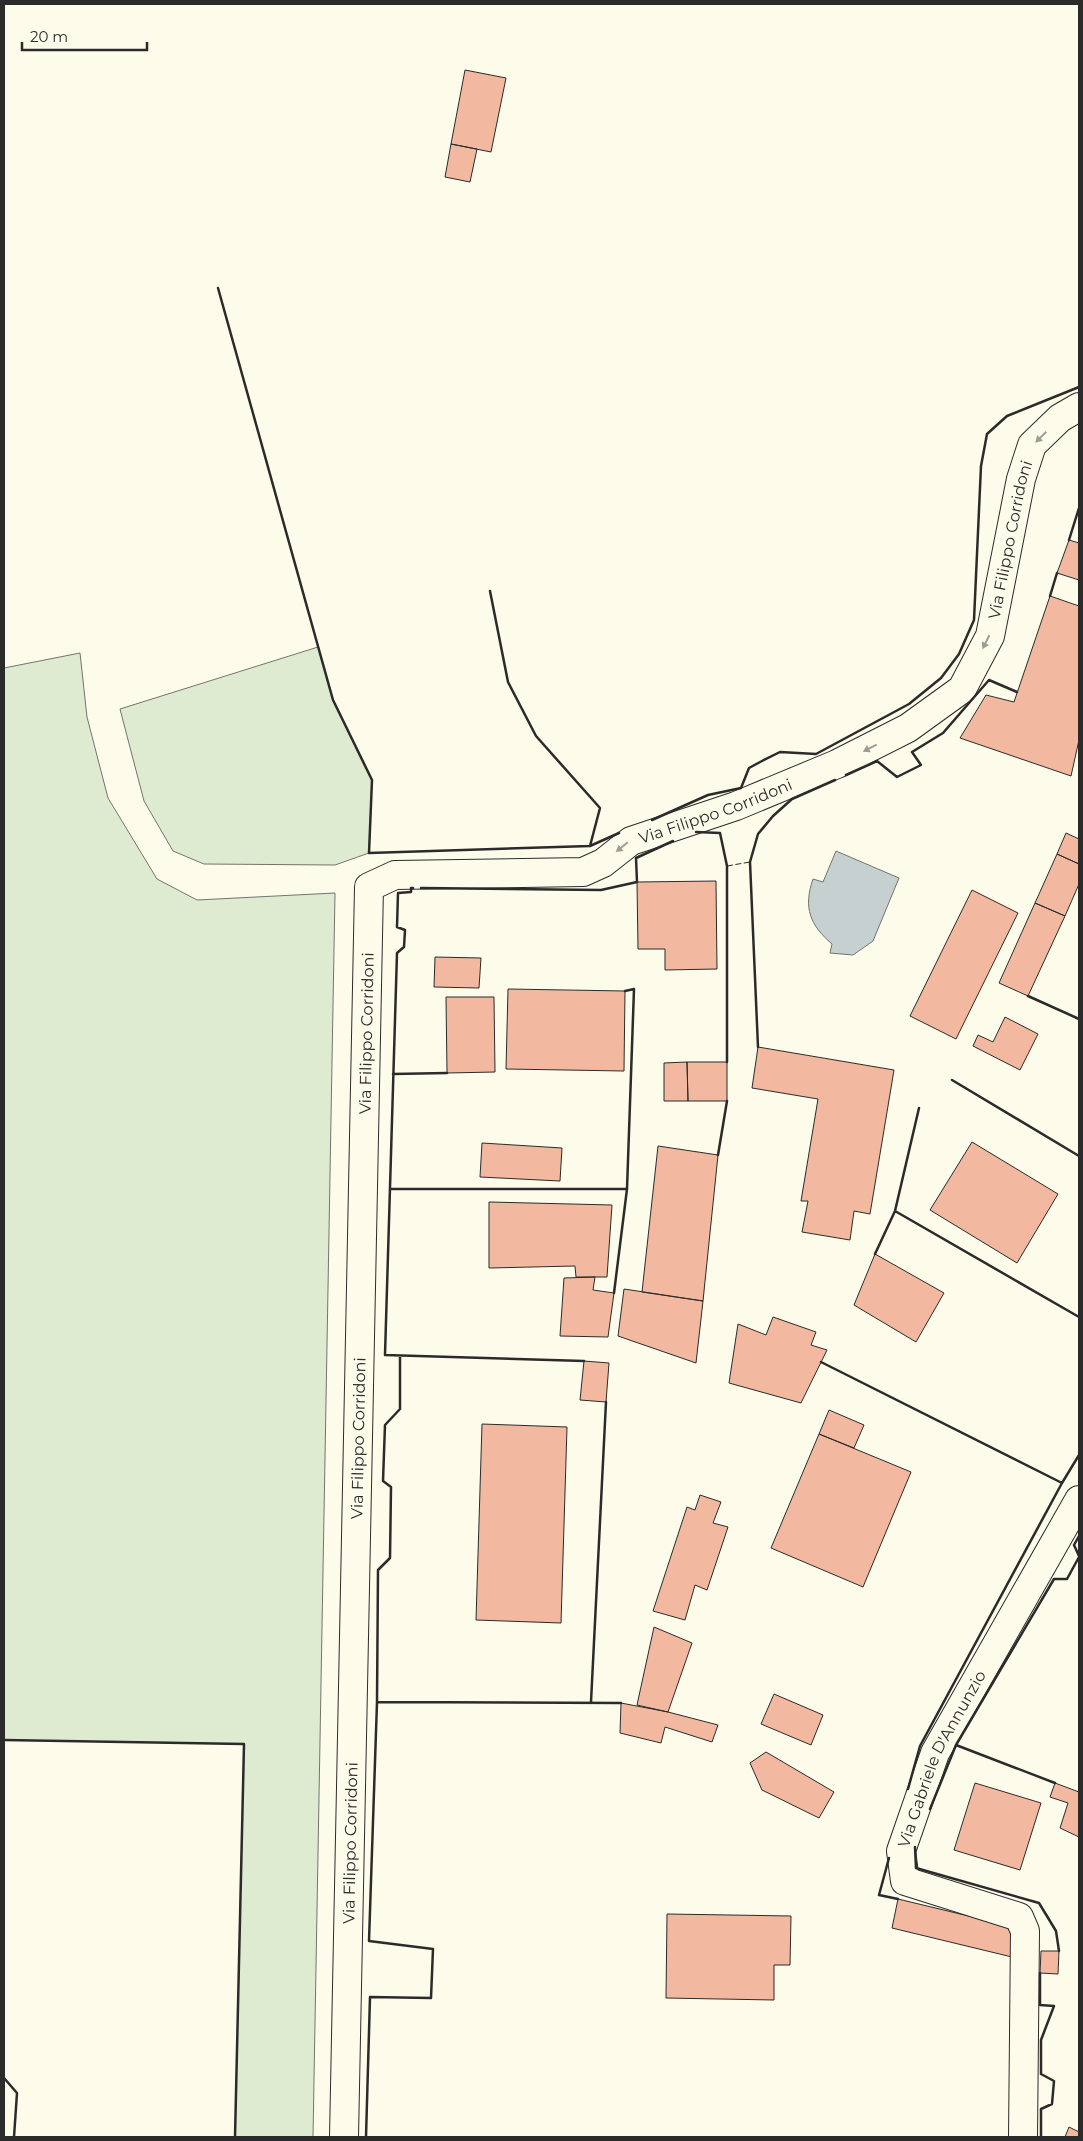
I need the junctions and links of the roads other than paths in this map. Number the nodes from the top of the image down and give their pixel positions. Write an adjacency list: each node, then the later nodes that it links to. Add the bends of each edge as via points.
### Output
1 (1079, 407): 3 (street, Via Filippo Corridoni, one-way to 3, via 1060,418 1032,445 1021,480 990,636 962,689 908,728 836,764 736,806 631,841 603,863 583,872 395,875 369,887)
2 (1079, 1500): 4 (street, Via Gabriele D'Annunzio, via 935,1753 901,1851 905,1881 1019,1917 1025,1931)
3 (344, 2137)
4 (1023, 2137)

